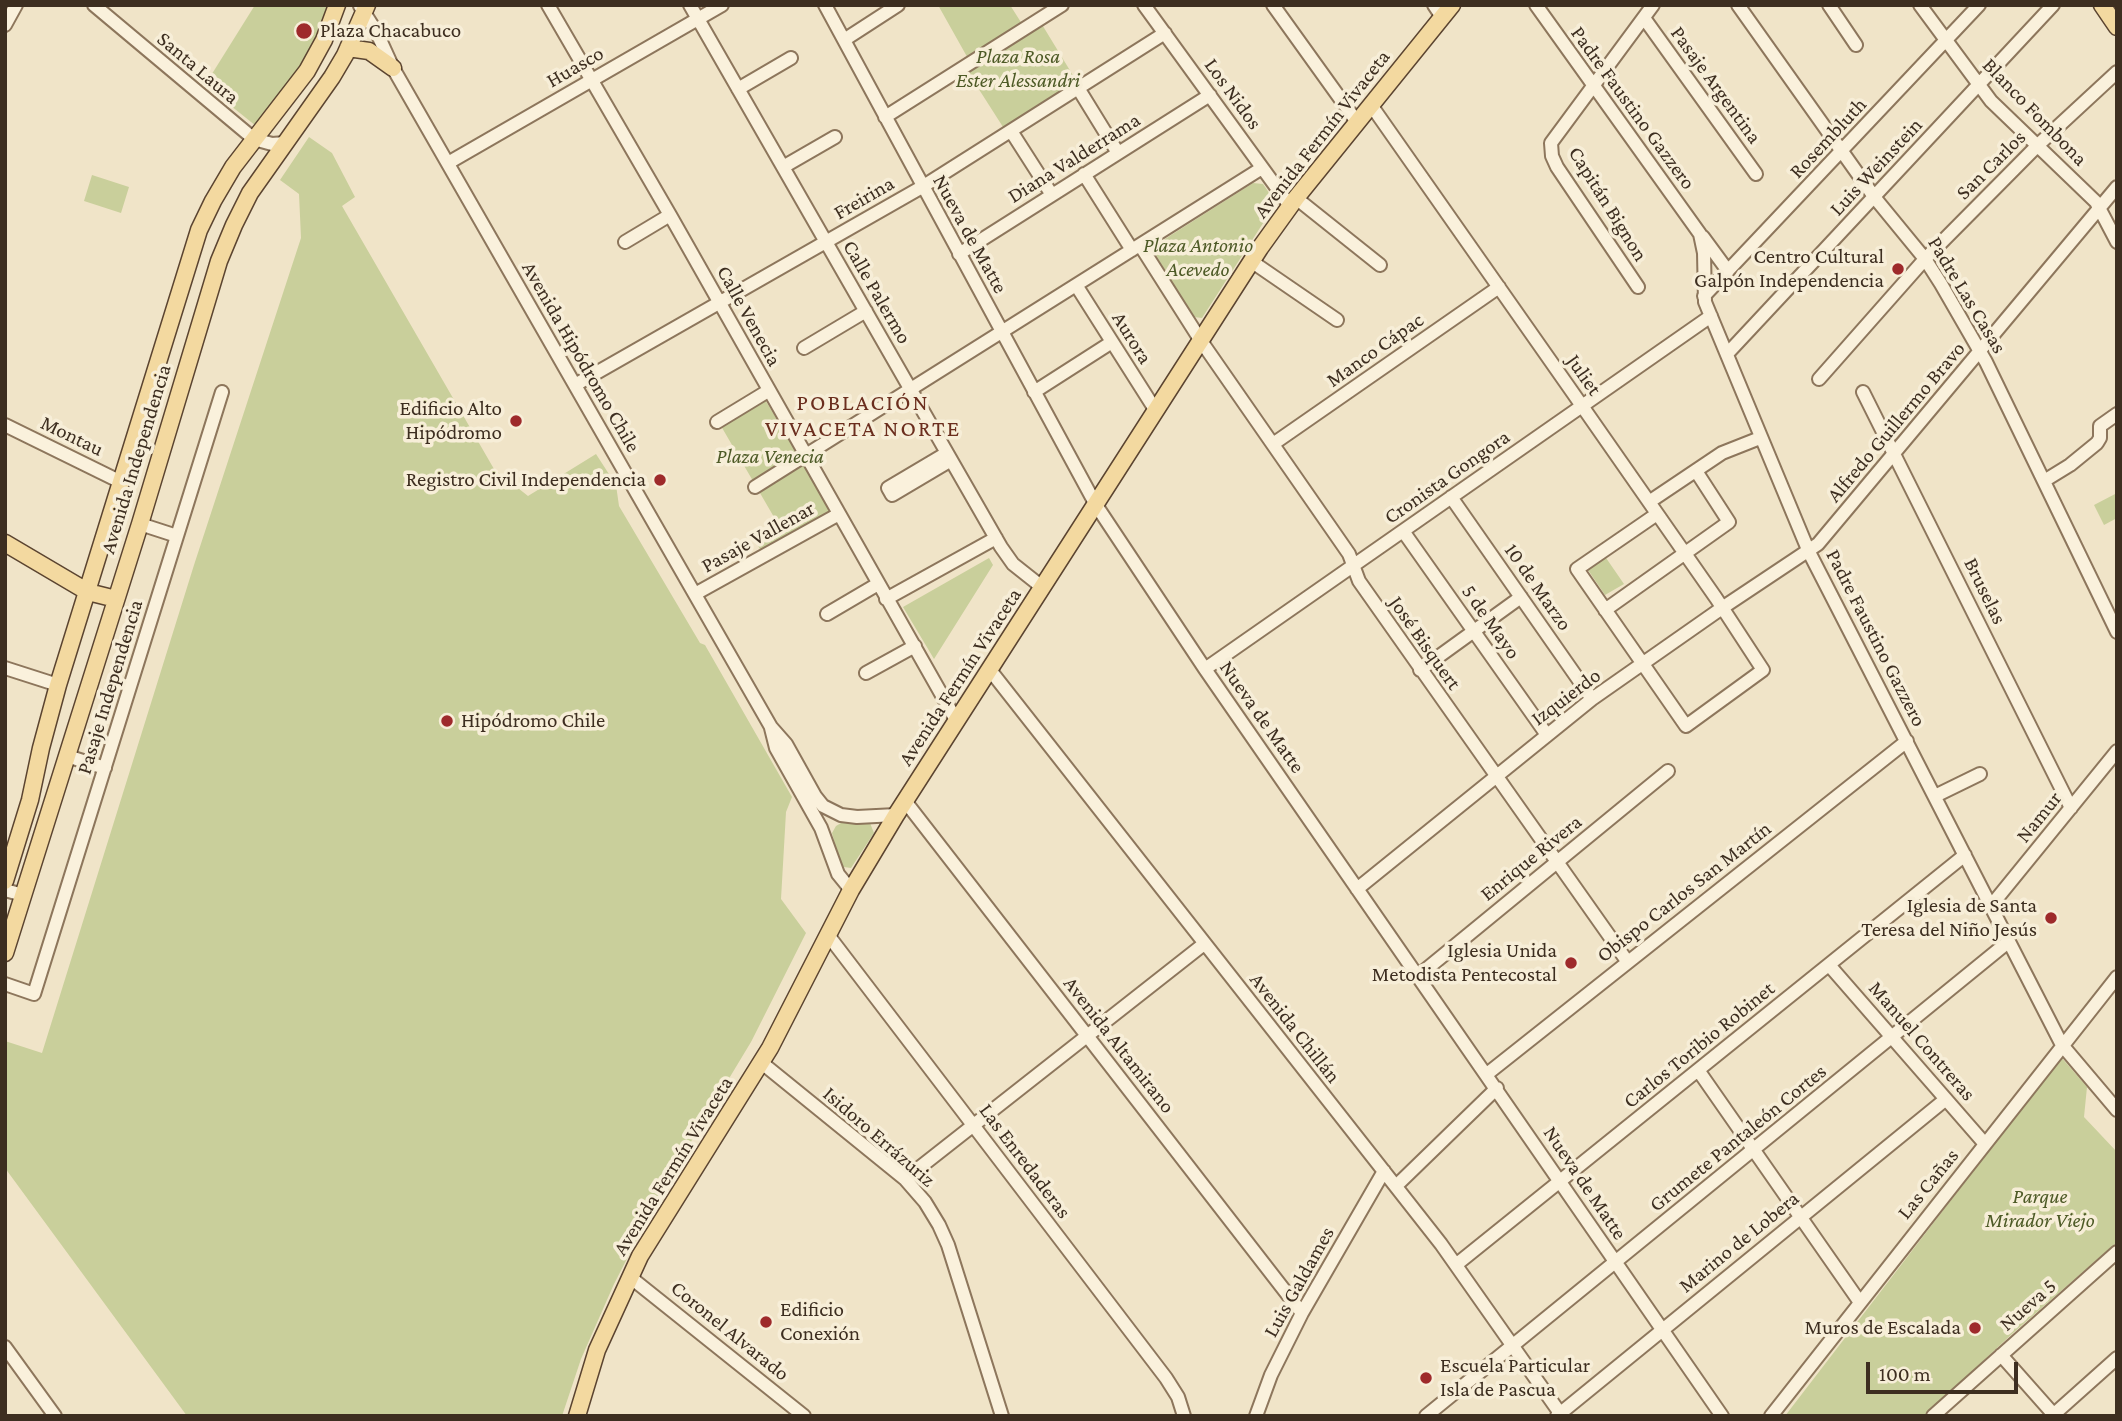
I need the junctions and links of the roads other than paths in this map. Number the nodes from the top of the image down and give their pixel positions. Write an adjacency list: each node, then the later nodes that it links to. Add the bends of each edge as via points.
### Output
1 (16, 5): 25 (street)
2 (94, 5): 45 (street, Santa Laura)
3 (337, 5): 45 (main road, Avenida Independencia, via 307,71)
4 (548, 5): 34 (street, Calle Venecia)
5 (690, 5): 24 (street, Calle Palermo)
6 (722, 5): 24 (street, Huasco)
7 (825, 5): 27 (street, Nueva de Matte)
8 (898, 5): 27 (street)
9 (1062, 5): 41 (street)
10 (1144, 5): 26 (street, Los Nidos)
11 (1273, 5): 42 (street)
12 (1536, 5): 36 (street, Padre Faustino Gazzero)
13 (1653, 5): 23 (street, Capitán Bignon)
14 (1738, 5): 48 (street, Padre Las Casas)
15 (1829, 5): 29 (street)
16 (1920, 5): 28 (street, Blanco Fombona)
17 (1979, 5): 28 (street, Rosembluth)
18 (2053, 5): 35 (street, Luis Weinstein)
19 (2102, 5): 22 (main road)
20 (364, 8): 30 (main road, Avenida Independencia); 32 (street, Avenida Hipódromo Chile)
21 (1443, 9): 40 (main road, Avenida Fermín Vivaceta)
22 (2115, 15)
23 (1644, 18): 36 (street, Capitán Bignon); 54 (street, Pasaje Argentina)
24 (698, 19): 34 (street, Huasco); 38 (street, Calle Palermo)
25 (5, 25)
26 (1165, 33): 37 (street, Freirina); 39 (street, Los Nidos)
27 (844, 40): 41 (street, Nueva de Matte)
28 (1945, 41): 35 (street, Blanco Fombona); 48 (street, Rosembluth)
29 (1856, 45)
30 (348, 48): 32 (main road, via 365,49); 46 (main road, Avenida Independencia)
31 (791, 58): 38 (street)
32 (393, 68): 50 (street, Avenida Hipódromo Chile)
33 (2117, 72): 47 (street, San Carlos)
34 (592, 80): 50 (street, Huasco); 61 (street, Calle Venecia)
35 (1978, 84): 47 (street, Blanco Fombona); 58 (street, Luis Weinstein)
36 (1594, 86): 62 (street, Padre Faustino Gazzero); 73 (street, Capitán Bignon, via 1551,143 1552,156)
37 (1078, 88): 43 (street, Freirina); 49 (street)
38 (738, 89): 51 (street, Calle Palermo)
39 (1210, 96): 49 (street, Diana Valderrama); 52 (street, Los Nidos)
40 (1371, 105): 42 (main road, Avenida Fermín Vivaceta); 74 (street, Juliet)
41 (885, 117): 55 (street, Nueva de Matte)
42 (1357, 122): 59 (main road, Avenida Fermín Vivaceta)
43 (1011, 131): 55 (street, Freirina); 57 (street)
44 (835, 137): 51 (street)
45 (254, 139): 46 (street); 106 (main road, Avenida Independencia, via 199,230)
46 (285, 143): 113 (main road, Avenida Independencia, via 250,193 223,251)
47 (2038, 145): 60 (street, Blanco Fombona); 68 (street, San Carlos)
48 (1842, 151): 58 (street, Padre Las Casas); 71 (street, Rosembluth)
49 (1118, 153): 53 (street, Diana Valderrama)
50 (448, 163): 87 (street, Avenida Hipódromo Chile)
51 (783, 166): 64 (street, Calle Palermo)
52 (1262, 168): 59 (street, Los Nidos); 66 (street)
53 (1084, 174): 57 (street, Diana Valderrama); 66 (street, José Bisquert)
54 (1756, 174)
55 (922, 187): 64 (street, Freirina); 67 (street, Nueva de Matte)
56 (2117, 187): 60 (street, Alfredo Guillermo Bravo)
57 (1052, 195): 67 (street, Diana Valderrama)
58 (1875, 198): 68 (street, Padre Las Casas); 85 (street, Luis Weinstein)
59 (1293, 202): 69 (main road, Avenida Fermín Vivaceta); 70 (street, Los Nidos)
60 (2100, 208): 65 (street, Blanco Fombona); 84 (street, Alfredo Guillermo Bravo)
61 (670, 215): 63 (street); 76 (street, Calle Venecia)
62 (1700, 234): 71 (street, Padre Faustino Gazzero); 75 (street, Padre Faustino Gazzero)
63 (625, 242)
64 (826, 242): 76 (street, Freirina); 77 (street, Calle Palermo)
65 (2117, 242)
66 (1136, 247): 72 (street); 81 (street, José Bisquert)
67 (958, 254): 80 (street, Nueva de Matte)
68 (1925, 259): 84 (street, Padre Las Casas); 86 (street, San Carlos)
69 (1251, 261): 79 (street); 81 (main road, Avenida Fermín Vivaceta)
70 (1380, 265)
71 (1728, 271): 75 (street, Rosembluth)
72 (1076, 285): 80 (street); 82 (street, Aurora)
73 (1638, 286)
74 (1499, 287): 93 (street, Juliet); 99 (street, Manco Cápac)
75 (1704, 296): 78 (street, Padre Faustino Gazzero)
76 (719, 303): 87 (street, Freirina); 89 (street, Calle Venecia)
77 (866, 311): 83 (street); 88 (street, Calle Palermo)
78 (1711, 316): 85 (street, Padre Faustino Gazzero); 93 (street, Cronista Gongora)
79 (1337, 320)
80 (1002, 332): 88 (street); 91 (street, Nueva de Matte)
81 (1201, 341): 94 (main road, Avenida Fermín Vivaceta); 99 (street, José Bisquert)
82 (1112, 342): 91 (street); 94 (street, Aurora)
83 (804, 348)
84 (1980, 352): 100 (street, Alfredo Guillermo Bravo); 105 (street, Padre Las Casas)
85 (1727, 354): 98 (street, Padre Faustino Gazzero)
86 (1819, 379)
87 (575, 385): 124 (street, Avenida Hipódromo Chile)
88 (911, 390): 101 (street, Calle Palermo); 102 (street)
89 (768, 391): 96 (street); 102 (street, Calle Venecia)
90 (222, 392): 115 (street, Pasaje Independencia)
91 (1034, 392): 110 (street, Nueva de Matte)
92 (1863, 392): 100 (street, Bruselas)
93 (1582, 406): 108 (street, Cronista Gongora); 109 (street, Juliet)
94 (1156, 411): 110 (main road, Avenida Fermín Vivaceta)
95 (2117, 414): 105 (street, via 2100,426 2097,443)
96 (717, 422)
97 (5, 425): 106 (street, Montau)
98 (1760, 438): 103 (street, via 1722,453); 118 (street, Padre Faustino Gazzero)
99 (1273, 444): 120 (street, José Bisquert)
100 (1895, 453): 118 (street, Alfredo Guillermo Bravo); 154 (street, Bruselas)
101 (949, 456): 104 (street); 116 (street, Calle Palermo)
102 (806, 457): 107 (street); 111 (street, Calle Venecia)
103 (1696, 471): 109 (street); 119 (street, via 1729,522)
104 (916, 476)
105 (2045, 481): 132 (street, Padre Las Casas)
106 (121, 482): 123 (main road, Avenida Independencia)
107 (755, 487)
108 (1451, 497): 114 (street, Cronista Gongora); 125 (street, 10 de Marzo)
109 (1649, 502): 112 (street, Juliet)
110 (1096, 505): 122 (main road, Avenida Fermín Vivaceta); 136 (street, Nueva de Matte)
111 (839, 514): 121 (street, Calle Venecia); 124 (street, Pasaje Vallenar)
112 (1657, 514): 119 (street, Juliet); 129 (street, via 1577,569)
113 (140, 524): 115 (street); 126 (main road, Avenida Independencia)
114 (1403, 531): 120 (street, Cronista Gongora); 131 (street, 5 de Mayo)
115 (177, 536): 148 (street, Pasaje Independencia)
116 (996, 538): 122 (street, Calle Palermo, via 1013,564); 127 (street)
117 (5, 543): 123 (main road)
118 (1810, 552): 128 (street, Izquierdo); 145 (street, Padre Faustino Gazzero)
119 (1684, 554): 128 (street, Juliet); 129 (street)
120 (1353, 566): 136 (street, Cronista Gongora); 138 (street, José Bisquert)
121 (878, 584): 127 (street, Calle Venecia); 130 (street)
122 (1042, 587): 137 (main road, Avenida Fermín Vivaceta)
123 (88, 592): 126 (main road); 140 (main road, Avenida Independencia)
124 (695, 594): 143 (street, Avenida Hipódromo Chile)
125 (1521, 597): 131 (street); 141 (street, 10 de Marzo)
126 (116, 599): 147 (main road, Avenida Independencia)
127 (886, 599): 133 (street, Calle Venecia)
128 (1722, 608): 134 (street, Izquierdo); 134 (street, Juliet, via 1763,670 1686,726)
129 (1605, 610): 134 (street)
130 (827, 614)
131 (1474, 631): 138 (street); 144 (street, 5 de Mayo)
132 (2117, 632)
133 (915, 646): 139 (street); 142 (street, Calle Venecia)
134 (1642, 663): 141 (street, Izquierdo)
135 (5, 668): 140 (street)
136 (1205, 669): 158 (street, Nueva de Matte)
137 (990, 670): 142 (main road, Avenida Fermín Vivaceta); 165 (street, Avenida Chillán)
138 (1420, 670): 151 (street, José Bisquert)
139 (866, 673)
140 (58, 685): 157 (main road, Avenida Independencia)
141 (1592, 699): 144 (street, Izquierdo)
142 (956, 720): 153 (main road, Avenida Fermín Vivaceta)
143 (771, 727): 153 (street, Avenida Hipódromo Chile, via 823,806 849,817); 160 (street, Avenida Hipódromo Chile, via 776,748 821,828 838,874)
144 (1547, 735): 151 (street, Izquierdo)
145 (1907, 741): 152 (street, Padre Faustino Gazzero); 167 (street, Obispo Carlos San Martín)
146 (2117, 751): 154 (street, Namur)
147 (67, 756): 148 (street); 161 (main road, Avenida Independencia)
148 (105, 768): 171 (street, Pasaje Independencia, via 34,993)
149 (1668, 771): 156 (street, Enrique Rivera)
150 (1980, 774): 152 (street)
151 (1495, 777): 156 (street, José Bisquert); 158 (street, Izquierdo)
152 (1936, 796): 155 (street, Padre Faustino Gazzero)
153 (900, 808): 160 (main road, Avenida Fermín Vivaceta); 172 (street, Avenida Altamirano)
154 (2071, 808): 162 (street, Namur)
155 (1965, 855): 162 (street, Padre Faustino Gazzero); 168 (street, Carlos Toribio Robinet)
156 (1556, 862): 167 (street, José Bisquert); 169 (street, Enrique Rivera)
157 (5, 881)
158 (1357, 889): 169 (street, Nueva de Matte)
159 (5, 890): 161 (street)
160 (851, 890): 163 (main road, Avenida Fermín Vivaceta)
161 (23, 895): 166 (main road, Avenida Independencia)
162 (1990, 907): 164 (street, Padre Faustino Gazzero)
163 (828, 935): 175 (main road, Avenida Fermín Vivaceta); 181 (street, Las Enredaderas)
164 (2008, 943): 173 (street, Grumete Pantaleón Cortes); 174 (street, Padre Faustino Gazzero)
165 (1204, 944): 172 (street); 184 (street, Avenida Chillán)
166 (5, 953)
167 (1627, 961): 177 (street, Obispo Carlos San Martín)
168 (1829, 965): 173 (street, Manuel Contreras); 176 (street, Carlos Toribio Robinet)
169 (1419, 976): 177 (street, Nueva de Matte)
170 (2117, 977): 174 (street, Las Cañas)
171 (5, 984)
172 (1087, 1036): 181 (street); 194 (street, Avenida Altamirano)
173 (1892, 1037): 179 (street, Manuel Contreras); 183 (street, Grumete Pantaleón Cortes)
174 (2062, 1045): 180 (street, Padre Faustino Gazzero); 182 (street, Las Cañas)
175 (762, 1063): 185 (street, Isidoro Errázuriz); 192 (main road, Avenida Fermín Vivaceta)
176 (1698, 1070): 183 (street); 186 (street, Carlos Toribio Robinet)
177 (1487, 1074): 178 (street, Nueva de Matte)
178 (1497, 1088): 186 (street, Nueva de Matte); 187 (street)
179 (1946, 1099): 182 (street, Manuel Contreras); 188 (street, Marino de Lobera)
180 (2117, 1110)
181 (974, 1125): 185 (street); 207 (street, Las Enredaderas, via 1166,1378)
182 (1985, 1144): 193 (street, Las Cañas)
183 (1754, 1150): 188 (street); 190 (street, Grumete Pantaleón Cortes)
184 (1384, 1171): 187 (street, Avenida Chillán); 194 (street, Luis Galdames)
185 (905, 1179): 206 (street, Isidoro Errázuriz, via 944,1235)
186 (1561, 1181): 190 (street, Nueva de Matte); 191 (street, Carlos Toribio Robinet)
187 (1395, 1186): 191 (street, Avenida Chillán)
188 (1800, 1217): 193 (street); 195 (street, Marino de Lobera)
189 (2117, 1252): 198 (street, Nueva 5)
190 (1616, 1262): 195 (street, Nueva de Matte); 196 (street, Grumete Pantaleón Cortes)
191 (1457, 1265): 196 (street, Avenida Chillán)
192 (630, 1277): 204 (main road, Avenida Fermín Vivaceta, via 597,1350); 205 (street, Coronel Alvarado)
193 (1859, 1301): 211 (street, Las Cañas)
194 (1303, 1313): 200 (street, Luis Galdames)
195 (1663, 1330): 201 (street, Marino de Lobera); 210 (street, Nueva de Matte)
196 (1513, 1345): 201 (street, Avenida Chillán); 209 (street, Grumete Pantaleón Cortes)
197 (5, 1347): 203 (street)
198 (2001, 1355): 202 (street); 212 (street, Nueva 5)
199 (2117, 1358): 202 (street)
200 (1257, 1412): 208 (street)
201 (1559, 1415)
202 (2054, 1415)
203 (55, 1416)
204 (577, 1416)
205 (804, 1416)
206 (1002, 1416)
207 (1184, 1416)
208 (1246, 1416)
209 (1426, 1416)
210 (1722, 1416)
211 (1771, 1416)
212 (1933, 1416)

